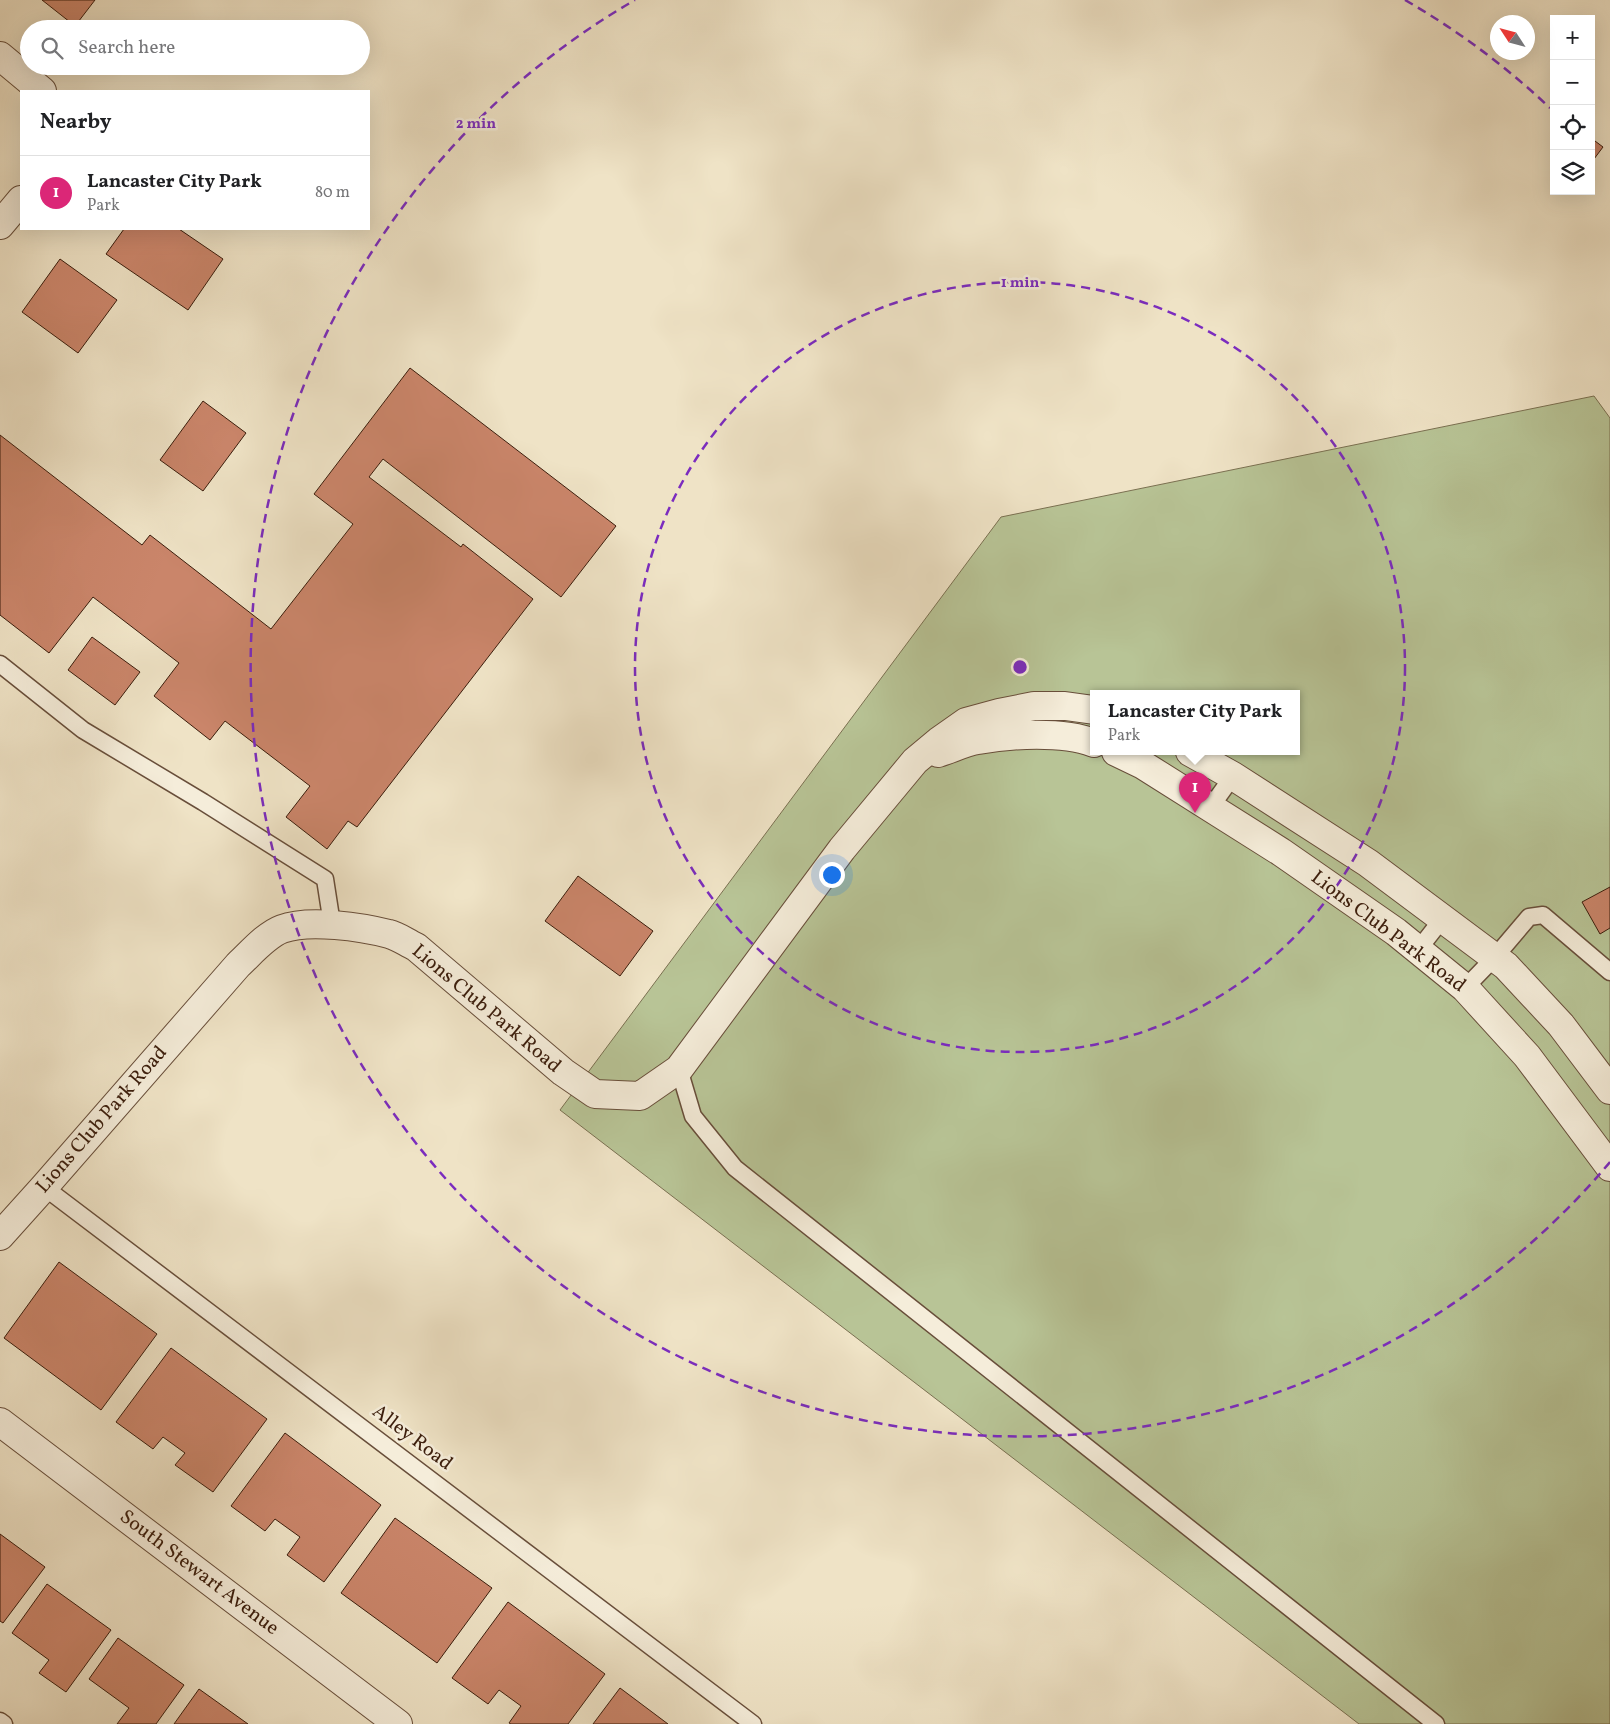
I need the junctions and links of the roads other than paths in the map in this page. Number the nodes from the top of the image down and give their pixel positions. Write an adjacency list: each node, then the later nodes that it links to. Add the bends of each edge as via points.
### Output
1 (0, 56): 2 (street)
2 (20, 73)
3 (23, 75): 4 (street)
4 (41, 90)
5 (20, 201): 6 (street)
6 (0, 225)
7 (0, 664): 16 (lane, via 84,730 325,880)
8 (1090, 709): 12 (street, Lions Club Park Road, via 1034,706 966,722)
9 (1090, 741): 12 (street, via 1029,734 977,740)
10 (1122, 755): 14 (street, Lions Club Park Road)
11 (1195, 755): 13 (street, Lions Club Park Road)
12 (915, 761): 21 (street, Lions Club Park Road, via 842,849)
13 (1233, 776): 14 (lane); 15 (street, Lions Club Park Road, via 1368,863)
14 (1210, 808): 17 (street, Lions Club Park Road, via 1281,852)
15 (1443, 918): 17 (lane); 18 (street, Lions Club Park Road)
16 (332, 924): 21 (street, Lions Club Park Road, via 390,934 416,947 563,1072 595,1094 640,1096); 24 (street, Lions Club Park Road, via 283,929 238,965)
17 (1418, 950): 20 (street, Lions Club Park Road)
18 (1495, 958): 19 (lane, via 1529,917 1543,915); 20 (lane); 22 (street, Lions Club Park Road, via 1561,1024)
19 (1610, 972)
20 (1465, 988): 23 (street, Lions Club Park Road, via 1527,1056)
21 (679, 1069): 31 (lane, via 692,1116 735,1168)
22 (1610, 1090)
23 (1610, 1167)
24 (44, 1187): 25 (street, Lions Club Park Road); 30 (lane, Alley Road)
25 (0, 1236)
26 (0, 1422): 29 (street, South Stewart Avenue)
27 (0, 1721): 28 (lane)
28 (4, 1724)
29 (398, 1724)
30 (753, 1724)
31 (1436, 1724)

